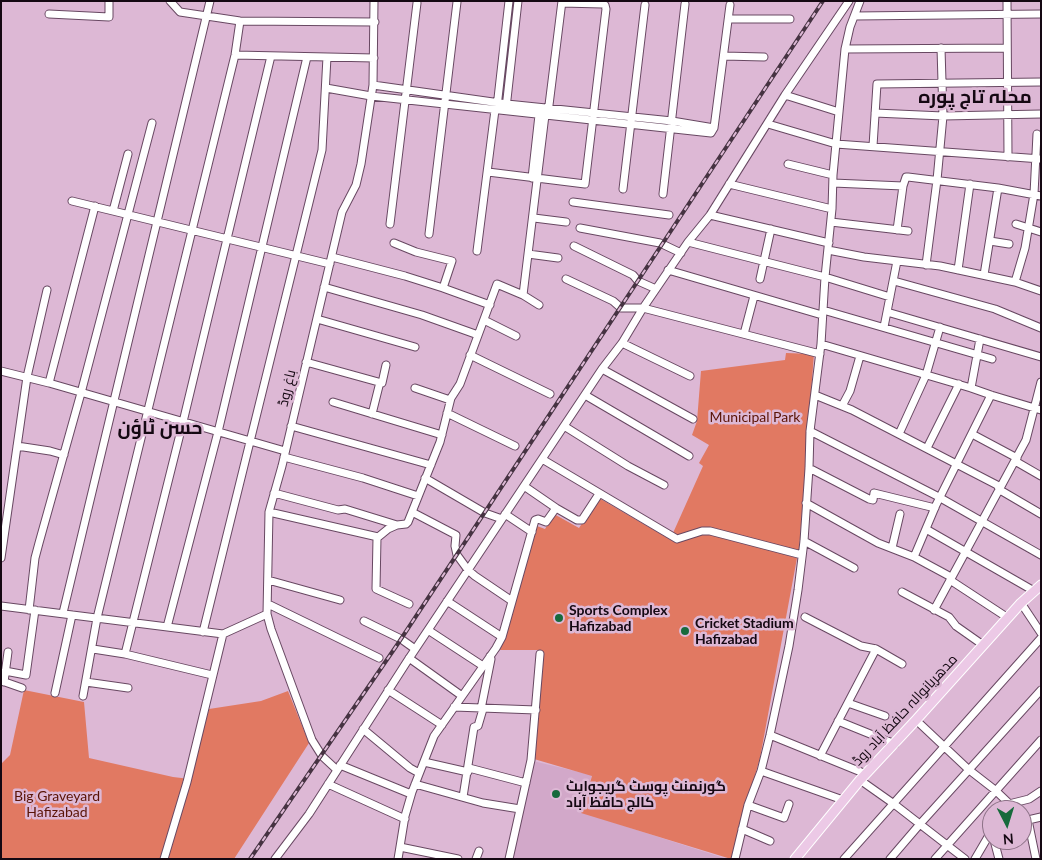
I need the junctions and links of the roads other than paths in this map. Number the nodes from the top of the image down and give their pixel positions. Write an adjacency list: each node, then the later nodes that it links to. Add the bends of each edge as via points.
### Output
1 (109, 1): 16 (street, via 109,17)
2 (170, 1): 19 (street, via 180,12)
3 (210, 1): 19 (street)
4 (374, 1): 24 (street, باغ روڈ)
5 (509, 1): 46 (street)
6 (518, 1): 47 (street)
7 (849, 1): 42 (street)
8 (860, 1): 20 (street)
9 (1007, 1): 17 (street)
10 (457, 2): 41 (street)
11 (562, 2): 50 (street); 54 (street, via 605,5)
12 (417, 3): 40 (street)
13 (685, 4): 56 (street)
14 (645, 5): 55 (street)
15 (730, 5): 21 (street)
16 (49, 14)
17 (1007, 14): 18 (street); 20 (street); 26 (street)
18 (1041, 14)
19 (206, 16): 23 (street); 90 (street)
20 (855, 16): 27 (street)
21 (729, 19): 22 (street); 31 (street)
22 (790, 19)
23 (240, 21): 24 (street); 28 (street)
24 (375, 22): 34 (street, باغ روڈ)
25 (941, 48): 26 (street); 27 (street); 37 (street)
26 (1007, 48): 36 (street)
27 (845, 49): 48 (street)
28 (236, 55): 29 (street); 98 (street)
29 (271, 56): 30 (street); 103 (street)
30 (307, 56): 32 (street); 109 (street)
31 (724, 56): 33 (street); 61 (street)
32 (328, 57): 34 (street); 39 (street)
33 (764, 57)
34 (374, 58): 38 (street, باغ روڈ)
35 (1041, 82): 36 (street)
36 (1008, 83): 37 (street); 52 (street)
37 (943, 84): 49 (street, via 877,84); 53 (street)
38 (373, 85): 40 (street); 43 (street, باغ روڈ)
39 (326, 88): 43 (street); 114 (street, via 322,150)
40 (407, 91): 41 (street); 44 (street)
41 (445, 95): 45 (street); 46 (street)
42 (785, 95): 48 (street); 58 (street)
43 (371, 96): 44 (street); 116 (street, باغ روڈ, via 356,186 342,212)
44 (405, 100): 45 (street); 93 (street)
45 (444, 104): 46 (street); 102 (street)
46 (496, 107): 47 (street); 70 (street)
47 (506, 107): 50 (street); 50 (street)
48 (839, 112): 63 (street)
49 (875, 113): 53 (street); 64 (street)
50 (545, 114): 54 (street); 71 (street)
51 (1041, 114): 52 (street)
52 (1008, 115): 53 (street); 67 (street)
53 (943, 116): 65 (street)
54 (592, 117): 55 (street); 59 (street); 71 (street, via 585,184)
55 (633, 118): 56 (street); 59 (street)
56 (672, 121): 60 (street); 61 (street)
57 (152, 123): 86 (street)
58 (768, 124): 63 (street); 74 (street)
59 (632, 126): 60 (street); 78 (street)
60 (671, 130): 61 (street); 79 (street)
61 (713, 131)
62 (1037, 134): 68 (street)
63 (836, 144): 64 (street); 72 (street)
64 (873, 146): 65 (street)
65 (941, 152): 67 (street); 73 (street)
66 (128, 154): 85 (street)
67 (1008, 157): 68 (street)
68 (1039, 159): 80 (street)
69 (788, 164): 72 (street)
70 (488, 172): 71 (street); 111 (street)
71 (535, 179): 89 (street)
72 (833, 179): 76 (street); 84 (street)
73 (937, 180): 75 (street); 76 (street, via 906,177); 119 (street)
74 (728, 184): 84 (street); 87 (street)
75 (970, 184): 77 (street); 121 (street)
76 (903, 186): 99 (street)
77 (998, 188): 80 (street); 104 (street)
78 (623, 189)
79 (663, 194)
80 (1038, 195): 95 (street)
81 (72, 201): 83 (street)
82 (573, 202): 88 (street)
83 (95, 206): 85 (street); 169 (street)
84 (832, 210): 92 (street)
85 (113, 211): 86 (street)
86 (128, 214): 90 (street); 173 (street)
87 (710, 214): 97 (street); 105 (street)
88 (669, 216)
89 (534, 218): 91 (street); 113 (street)
90 (158, 222): 98 (street); 179 (street)
91 (566, 222)
92 (831, 222): 99 (street); 110 (street)
93 (390, 224)
94 (1016, 224): 95 (street)
95 (1028, 227): 101 (street); 127 (street)
96 (580, 228): 112 (street, via 660,243)
97 (771, 229): 110 (street); 118 (street)
98 (193, 230): 103 (street); 183 (street)
99 (896, 230): 100 (street)
100 (908, 231)
101 (1041, 232)
102 (429, 234)
103 (226, 238): 109 (street); 187 (street)
104 (990, 241): 107 (street); 122 (street)
105 (688, 242): 112 (street); 118 (street)
106 (394, 243): 129 (street, via 452,261)
107 (1009, 244)
108 (574, 246): 130 (street)
109 (262, 247): 114 (street); 191 (street)
110 (828, 247): 117 (street, via 864,257); 123 (street)
111 (477, 251)
112 (681, 253): 120 (street)
113 (528, 254): 115 (street); 133 (street)
114 (295, 255): 116 (street); 195 (street)
115 (558, 258)
116 (331, 260): 128 (street, باغ روڈ); 129 (street, via 406,276)
117 (897, 261): 119 (street); 126 (street)
118 (764, 262): 123 (street); 125 (street)
119 (926, 265): 121 (street)
120 (668, 270): 130 (street); 134 (street)
121 (958, 270): 122 (street)
122 (984, 275): 127 (street)
123 (825, 277): 135 (street); 140 (street)
124 (566, 279): 138 (street, via 613,301 620,308)
125 (760, 279)
126 (894, 281): 135 (street); 145 (street, via 996,308)
127 (1015, 282): 132 (street)
128 (324, 287): 141 (street, باغ روڈ); 147 (street)
129 (443, 288): 136 (street)
130 (656, 289): 138 (street)
131 (47, 290): 166 (street)
132 (1041, 291)
133 (523, 295): 136 (street, via 497,284); 137 (street)
134 (754, 296): 140 (street); 146 (street)
135 (890, 296): 139 (street)
136 (490, 305): 142 (street)
137 (539, 305)
138 (643, 308): 146 (street); 151 (street)
139 (887, 312): 143 (street); 144 (street)
140 (822, 313): 143 (street); 152 (street)
141 (317, 319): 153 (street); 160 (street, باغ روڈ)
142 (484, 320): 147 (street); 148 (street)
143 (884, 327): 150 (street)
144 (940, 327): 149 (street); 150 (street)
145 (1041, 328)
146 (744, 334): 154 (street)
147 (478, 335): 155 (street)
148 (516, 336)
149 (980, 340): 156 (street); 158 (street)
150 (936, 342): 156 (street); 164 (street)
151 (622, 343): 162 (street); 165 (street)
152 (821, 344): 154 (street); 157 (street)
153 (415, 347)
154 (820, 354): 175 (street)
155 (470, 355): 174 (street); 178 (street, via 460,384)
156 (978, 355): 159 (street); 172 (street)
157 (860, 356): 164 (street); 181 (street)
158 (1041, 357)
159 (992, 359)
160 (306, 362): 167 (street); 188 (street, باغ روڈ)
161 (386, 365): 167 (street)
162 (602, 369): 176 (street); 186 (street)
163 (1, 371): 166 (street)
164 (926, 375): 170 (street); 192 (street)
165 (690, 376)
166 (27, 378): 169 (street); 196 (street)
167 (380, 382): 185 (street)
168 (1041, 382): 182 (street)
169 (49, 383): 173 (street)
170 (959, 384): 172 (street); 198 (street)
171 (416, 388): 178 (street)
172 (971, 388): 177 (street)
173 (81, 393): 179 (street); 200 (street)
174 (550, 394)
175 (815, 394): 181 (street); 190 (street)
176 (585, 395): 189 (street); 201 (street)
177 (991, 395): 182 (street); 193 (street)
178 (450, 400): 184 (street)
179 (114, 402): 183 (street); 251 (street)
180 (333, 402): 185 (street)
181 (842, 406): 192 (street)
182 (1037, 409): 203 (street)
183 (149, 412): 187 (street); 255 (street)
184 (447, 413): 194 (street); 197 (street)
185 (372, 414): 194 (street)
186 (693, 419)
187 (184, 422): 191 (street); 258 (street)
188 (291, 426): 199 (street, باغ روڈ); 204 (street)
189 (564, 426): 202 (street); 209 (street)
190 (810, 431): 206 (street); 215 (street)
191 (218, 432): 195 (street); 259 (street)
192 (899, 434): 198 (street)
193 (972, 434): 203 (street); 205 (street)
194 (442, 435): 204 (street)
195 (250, 441): 199 (street); 261 (street)
196 (17, 446): 200 (street); 235 (street)
197 (515, 446)
198 (927, 448): 205 (street)
199 (284, 454): 212 (street, باغ روڈ); 214 (street)
200 (64, 455): 249 (street, via 36,558)
201 (689, 456)
202 (542, 459): 210 (street); 213 (street)
203 (1016, 460): 207 (street); 211 (street)
204 (430, 465): 208 (street)
205 (957, 465): 211 (street, via 997,485); 215 (street)
206 (810, 468): 216 (street); 218 (street, via 869,499 873,500 874,493)
207 (1041, 476)
208 (425, 478): 214 (street); 223 (street, via 485,513)
209 (664, 485)
210 (524, 486): 217 (street); 223 (street)
211 (1000, 490): 222 (street); 224 (street)
212 (274, 493): 219 (street, باغ روڈ); 225 (street)
213 (599, 494): 217 (street, via 582,520); 232 (street, via 677,539 710,531)
214 (418, 496): 220 (street)
215 (941, 498): 218 (street); 224 (street)
216 (806, 503): 229 (street); 230 (street)
217 (556, 508): 227 (street, via 546,522 535,520)
218 (935, 508): 226 (street)
219 (269, 512): 228 (street); 239 (street, باغ روڈ)
220 (412, 512): 225 (street, via 406,524); 237 (street, via 456,535 457,555)
221 (900, 514): 230 (street)
222 (1041, 514)
223 (504, 516): 227 (street); 237 (street)
224 (982, 523): 231 (street); 233 (street)
225 (397, 525): 228 (street)
226 (926, 529): 231 (street); 234 (street)
227 (532, 532): 244 (street)
228 (378, 537): 247 (street, via 376,589)
229 (804, 541): 232 (street); 236 (street)
230 (892, 548): 234 (street)
231 (965, 552): 238 (street); 240 (street)
232 (802, 555): 298 (street, via 789,646)
233 (1041, 555)
234 (914, 557): 238 (street)
235 (1, 558)
236 (854, 568)
237 (468, 570): 243 (street); 244 (street)
238 (950, 579): 250 (street); 256 (street)
239 (268, 580): 242 (street); 246 (street, باغ روڈ)
240 (1037, 588): 245 (main road, مدھریانوالہ حافظ آباد روڈ)
241 (902, 592): 250 (street)
242 (340, 600)
243 (447, 601): 260 (street); 264 (street)
244 (512, 601): 264 (street)
245 (1021, 603): 256 (main road, مدھریانوالہ حافظ آباد روڈ); 262 (street)
246 (268, 604): 252 (street, باغ روڈ); 274 (street)
247 (409, 604)
248 (1, 606): 249 (street)
249 (32, 610): 251 (street); 278 (street, via 26,675)
250 (934, 610): 266 (street, via 949,617 956,626)
251 (63, 613): 253 (street)
252 (267, 614): 263 (street); 304 (street, باغ روڈ, via 312,740 322,756)
253 (72, 615): 255 (street); 286 (street)
254 (805, 617): 269 (street, via 861,646)
255 (97, 618): 258 (street); 267 (street)
256 (1008, 618): 266 (main road, مدھریانوالہ حافظ آباد روڈ)
257 (364, 621): 268 (street)
258 (132, 623): 259 (street); 271 (street)
259 (168, 628): 261 (street)
260 (428, 630): 268 (street); 277 (street)
261 (203, 632): 263 (street)
262 (1041, 633)
263 (223, 634): 279 (street)
264 (502, 637): 273 (street)
265 (1041, 638): 301 (street)
266 (984, 645): 294 (main road, مدھریانوالہ حافظ آباد روڈ)
267 (93, 649): 271 (street); 281 (street)
268 (415, 649): 275 (street)
269 (876, 649): 276 (street); 289 (street)
270 (8, 652): 278 (street)
271 (125, 654): 279 (street)
272 (540, 654): 292 (street)
273 (490, 656): 277 (street); 291 (street)
274 (379, 658)
275 (409, 658): 284 (street); 288 (street)
276 (902, 664)
277 (483, 666): 288 (street)
278 (6, 671): 280 (street)
279 (212, 675): 332 (street)
280 (3, 681): 282 (street)
281 (86, 682): 283 (street); 287 (street)
282 (22, 688)
283 (128, 688)
284 (388, 690): 296 (street); 297 (street)
285 (1041, 690): 306 (street)
286 (56, 693)
287 (83, 696)
288 (462, 696): 290 (street)
289 (848, 703): 293 (street); 295 (street)
290 (454, 707): 291 (street); 296 (street)
291 (482, 708): 292 (street); 305 (street, via 478,726 474,727)
292 (536, 710): 310 (street)
293 (884, 716)
294 (916, 720): 300 (main road, مدھریانوالہ حافظ آباد روڈ); 301 (street)
295 (838, 721): 300 (street); 302 (street)
296 (442, 725): 303 (street)
297 (363, 730): 304 (street); 308 (street)
298 (770, 735): 302 (street); 307 (street)
299 (1041, 740): 313 (street)
300 (895, 744): 309 (main road, مدھریانوالہ حافظ آباد روڈ)
301 (943, 746): 306 (street); 321 (street)
302 (820, 756): 309 (street)
303 (424, 762): 305 (street); 308 (street)
304 (339, 767): 311 (street); 315 (street)
305 (468, 770): 310 (street); 316 (street)
306 (968, 770): 313 (street); 325 (street)
307 (761, 771): 317 (street); 322 (street)
308 (419, 773): 312 (street)
309 (863, 777): 317 (main road, مدھریانوالہ حافظ آباد روڈ); 321 (street)
310 (526, 783): 323 (street)
311 (328, 784): 324 (street); 333 (street)
312 (415, 784): 315 (street); 316 (street)
313 (996, 790): 318 (street); 329 (street)
314 (1041, 791): 319 (street)
315 (411, 794): 324 (street)
316 (463, 797): 323 (street)
317 (843, 800): 338 (main road, مدھریانوالہ حافظ آباد روڈ)
318 (1002, 800)
319 (1025, 800)
320 (789, 804): 322 (street, via 784,818)
321 (894, 804): 325 (street); 339 (street)
322 (748, 805): 326 (street)
323 (520, 809): 336 (street)
324 (405, 819): 330 (street)
325 (920, 824): 329 (street); 340 (street)
326 (742, 829): 327 (street); 337 (street)
327 (770, 841)
328 (1032, 844): 344 (street)
329 (946, 845): 341 (street); 342 (street)
330 (400, 847): 334 (street); 335 (street)
331 (982, 847): 343 (street)
332 (164, 859)
333 (275, 859)
334 (398, 859)
335 (458, 859)
336 (509, 859)
337 (735, 859)
338 (795, 859)
339 (844, 859)
340 (890, 859)
341 (935, 859)
342 (964, 859)
343 (975, 859)
344 (1036, 859)

